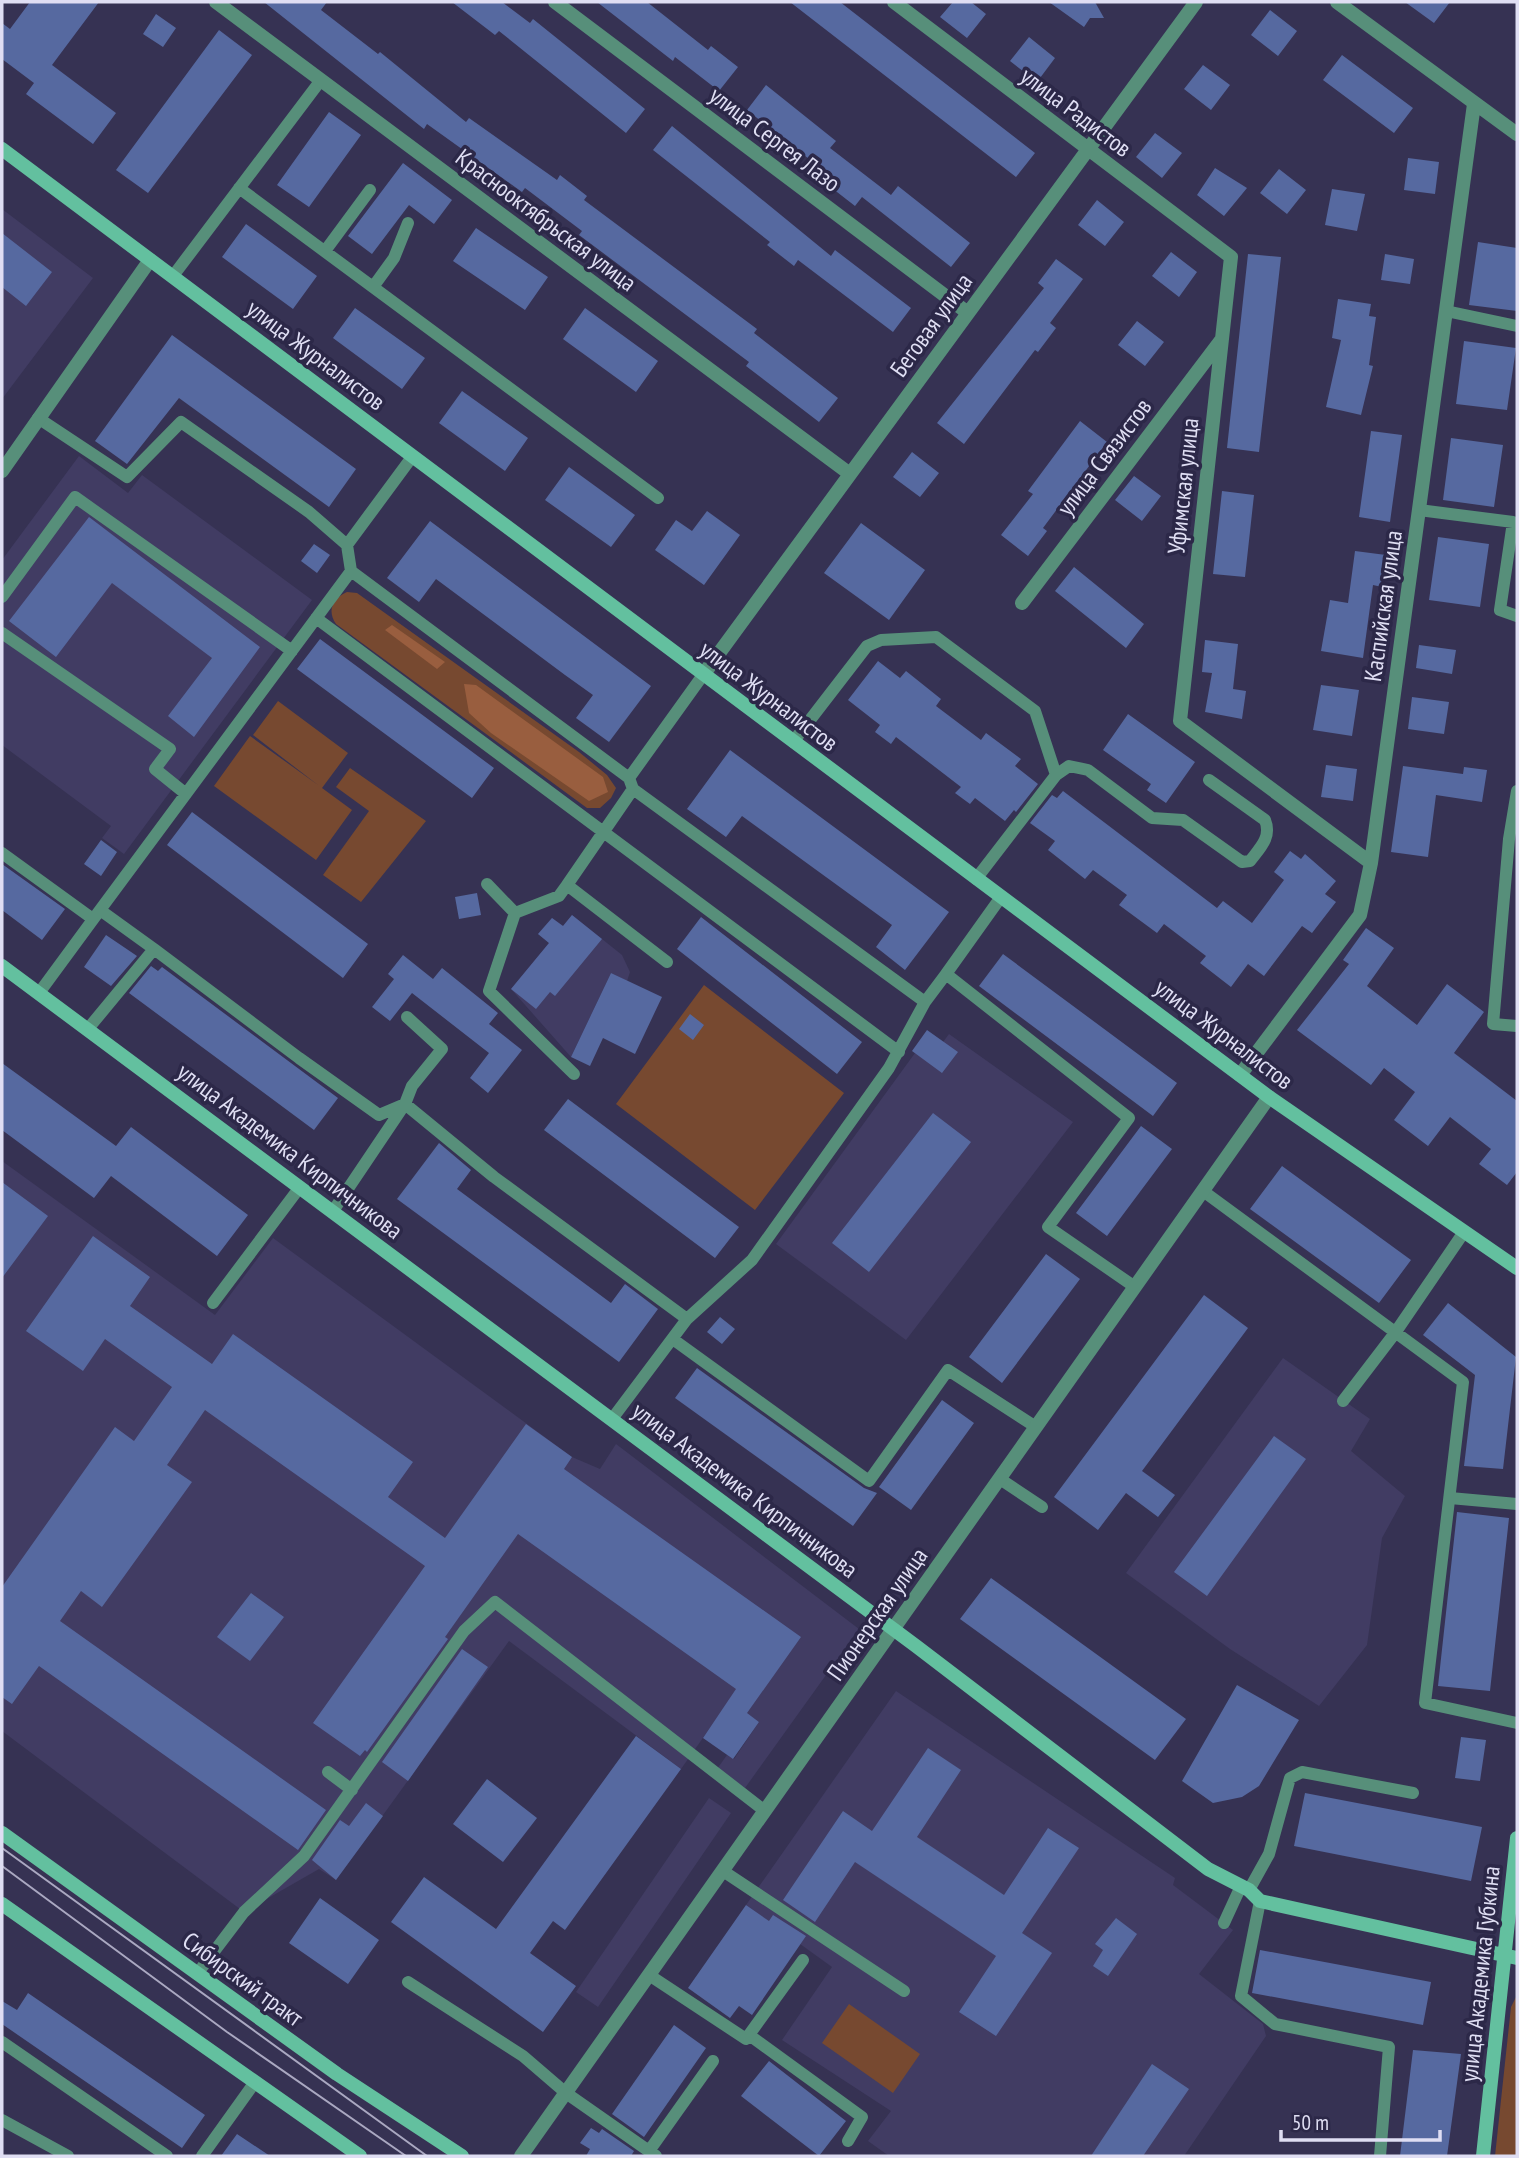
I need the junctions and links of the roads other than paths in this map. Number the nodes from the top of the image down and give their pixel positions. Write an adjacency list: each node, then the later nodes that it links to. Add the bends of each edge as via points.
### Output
1 (216, 2): 6 (street, Краснооктябрьская улица)
2 (555, 2): 20 (street, улица Сергея Лазо)
3 (894, 2): 10 (street, улица Радистов)
4 (1196, 2): 10 (street, Беговая улица)
5 (1337, 2): 7 (street)
6 (321, 80): 11 (lane); 26 (street, Краснооктябрьская улица)
7 (1474, 104): 8 (street); 19 (street, Каспийская улица)
8 (1517, 134)
9 (2, 149): 16 (street, улица Журналистов)
10 (1088, 149): 15 (street, улица Радистов); 20 (street, Беговая улица)
11 (239, 188): 14 (lane); 17 (lane)
12 (370, 190): 14 (lane)
13 (408, 223): 18 (lane, via 394,258)
14 (325, 251): 18 (lane)
15 (1231, 257): 22 (street, Уфимская улица)
16 (150, 260): 17 (street, улица Журналистов); 23 (street)
17 (173, 276): 24 (street, улица Журналистов)
18 (373, 287): 27 (lane)
19 (1446, 311): 21 (lane); 28 (street, Каспийская улица)
20 (968, 313): 26 (street, Беговая улица)
21 (1517, 326)
22 (1222, 338): 32 (street, улица Связистов); 46 (street, Уфимская улица, via 1180,721)
23 (38, 418): 25 (street); 29 (lane, via 127,477 181,422 309,512)
24 (412, 457): 29 (lane); 37 (street, улица Журналистов)
25 (2, 471)
26 (850, 474): 37 (street, Беговая улица)
27 (658, 498)
28 (1419, 510): 33 (lane, via 1513,522 1500,610); 46 (street, Каспийская улица)
29 (347, 545): 30 (lane)
30 (351, 571): 34 (lane); 41 (lane)
31 (2, 597): 36 (lane, via 75,497)
32 (1022, 603)
33 (1517, 615)
34 (316, 618): 36 (lane); 44 (lane)
35 (2, 633): 43 (lane, via 170,749 155,769)
36 (292, 651): 43 (lane)
37 (703, 675): 38 (street, улица Журналистов); 41 (lane)
38 (793, 742): 39 (lane, via 867,646 881,640 936,637 1035,711); 47 (street, улица Журналистов)
39 (1056, 775): 40 (lane, via 1069,766 1088,770 1152,818 1183,820 1242,862 1250,861 1266,839 1269,829 1265,820); 47 (lane)
40 (1209, 779)
41 (631, 783): 44 (lane); 58 (lane)
42 (1517, 791): 60 (lane, via 1493,1024)
43 (186, 794): 52 (lane)
44 (604, 831): 49 (lane); 62 (lane)
45 (2, 853): 52 (lane)
46 (1371, 863): 64 (street, Каспийская улица, via 1360,915)
47 (976, 879): 50 (street, улица Журналистов)
48 (486, 884): 51 (lane)
49 (566, 885): 51 (lane, via 559,896); 54 (lane)
50 (1001, 897): 56 (lane); 64 (street, улица Журналистов)
51 (515, 913): 63 (lane, via 489,991)
52 (97, 915): 53 (lane); 57 (lane)
53 (154, 949): 61 (lane); 66 (lane, via 379,1115)
54 (667, 962)
55 (2, 965): 57 (street, улица Академика Кирпичникова)
56 (946, 974): 58 (lane); 72 (lane, via 1129,1118 1048,1227)
57 (39, 993): 61 (street, улица Академика Кирпичникова)
58 (925, 1002): 62 (lane)
59 (407, 1017): 66 (lane, via 442,1049 412,1086)
60 (1517, 1026)
61 (87, 1030): 67 (street, улица Академика Кирпичникова)
62 (899, 1052): 74 (lane, via 894,1072 752,1260)
63 (574, 1074)
64 (1240, 1075): 65 (street, улица Журналистов)
65 (1269, 1097): 68 (street, Пионерская улица); 70 (street, улица Журналистов)
66 (405, 1104): 69 (lane); 74 (lane, via 494,1177)
67 (300, 1187): 69 (street, улица Академика Кирпичникова); 73 (lane)
68 (1203, 1191): 72 (street, Пионерская улица); 75 (lane)
69 (333, 1212): 78 (street, улица Академика Кирпичникова)
70 (1464, 1232): 71 (street, улица Журналистов); 75 (lane)
71 (1517, 1268)
72 (1135, 1287): 79 (street, Пионерская улица)
73 (213, 1303)
74 (687, 1319): 76 (lane)
75 (1395, 1333): 77 (lane); 81 (lane, via 1463,1382)
76 (674, 1340): 78 (lane); 79 (lane, via 869,1481 948,1370)
77 (1343, 1401)
78 (612, 1419): 84 (street, улица Академика Кирпичникова)
79 (1036, 1427): 80 (street, Пионерская улица)
80 (1000, 1479): 83 (lane); 84 (street, Пионерская улица)
81 (1450, 1498): 82 (lane); 85 (lane, via 1425,1703)
82 (1517, 1504)
83 (1042, 1507)
84 (894, 1629): 89 (street, Пионерская улица); 93 (street, улица Академика Кирпичникова, via 1208,1869)
85 (1517, 1723)
86 (328, 1772): 87 (lane)
87 (352, 1790): 89 (lane, via 464,1631 495,1602); 99 (lane, via 304,1856 244,1912)
88 (1413, 1793): 93 (lane, via 1302,1772 1290,1778 1269,1854)
89 (765, 1811): 92 (street, Пионерская улица)
90 (2, 1833): 99 (street, Сибирский тракт)
91 (1517, 1838): 97 (street, улица Академика Губкина)
92 (723, 1871): 100 (street, Пионерская улица); 102 (lane)
93 (1245, 1888): 94 (street, улица Академика Кирпичникова); 96 (lane)
94 (1260, 1901): 97 (street); 117 (lane, via 1241,1996 1275,2024 1390,2047)
95 (2, 1904): 106 (street)
96 (1224, 1923)
97 (1510, 1957): 118 (street, улица Академика Губкина)
98 (803, 1960): 103 (lane)
99 (197, 1974): 115 (street, Сибирский тракт)
100 (649, 1975): 103 (lane, via 746,2039); 107 (street, Пионерская улица)
101 (408, 1982): 107 (lane, via 523,2056)
102 (904, 1991)
103 (749, 2035): 109 (lane, via 862,2117)
104 (2, 2042): 112 (lane)
105 (713, 2061): 110 (lane)
106 (255, 2082): 113 (lane); 114 (street)
107 (566, 2093): 110 (lane); 116 (street, Пионерская улица)
108 (2, 2120): 111 (lane)
109 (848, 2141)
110 (653, 2154)
111 (68, 2156)
112 (167, 2156)
113 (202, 2156)
114 (360, 2156)
115 (462, 2156)
116 (521, 2156)
117 (1380, 2156)
118 (1483, 2156)

